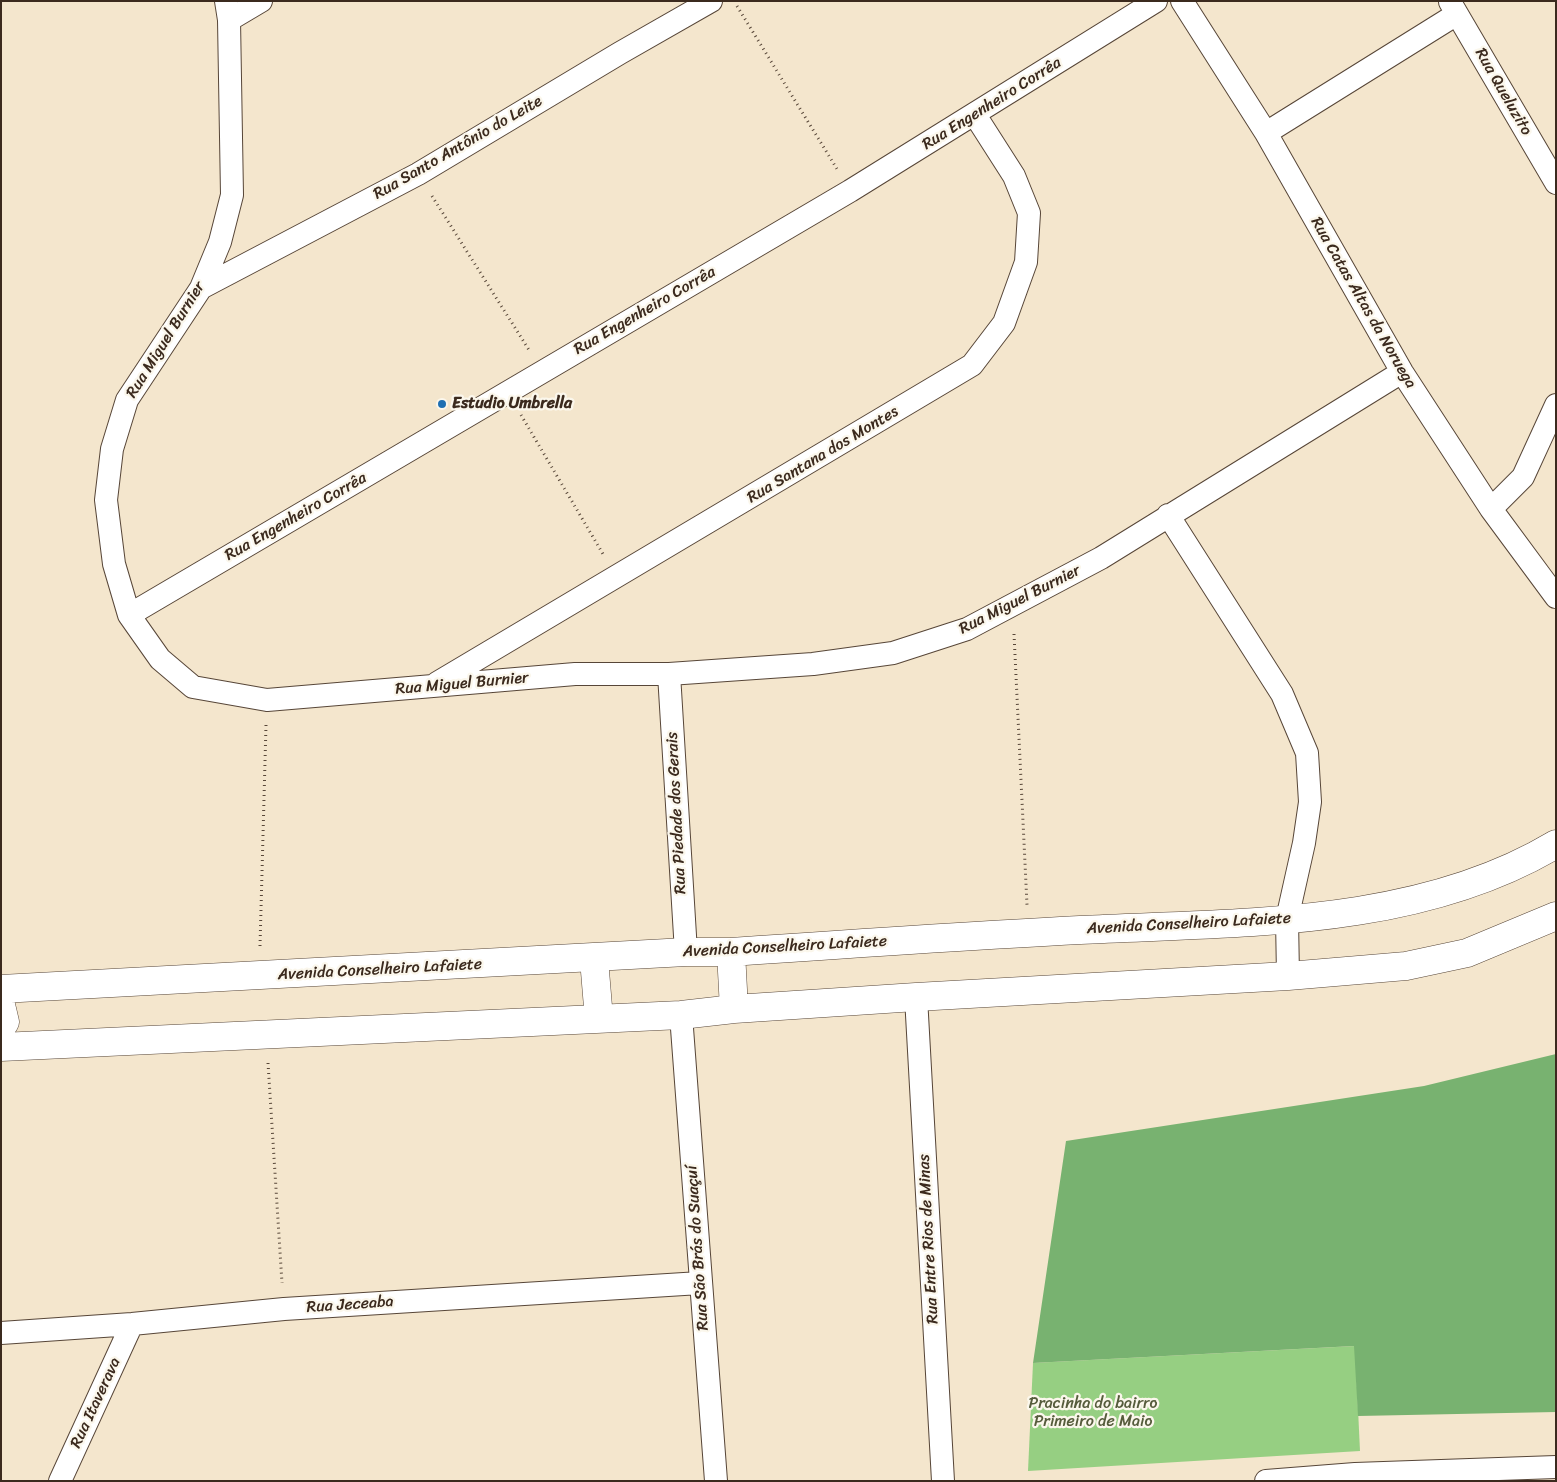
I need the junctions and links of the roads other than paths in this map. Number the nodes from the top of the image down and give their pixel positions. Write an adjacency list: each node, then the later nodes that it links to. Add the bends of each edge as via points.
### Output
1 (261, 1): 6 (street)
2 (711, 1): 10 (street, Rua Santo Antônio do Leite, via 418,174)
3 (1156, 1): 7 (street, Rua Engenheiro Corrêa)
4 (1182, 1): 8 (street, Rua Catas Altas da Noruega)
5 (1453, 7): 8 (street); 9 (street, Rua Queluzito)
6 (227, 10): 10 (street, Rua Miguel Burnier, via 232,195 220,242)
7 (975, 115): 16 (street, Rua Engenheiro Corrêa); 18 (street, Rua Santana dos Montes, via 1014,176 1029,213 1026,262 1004,323 972,365)
8 (1266, 133): 11 (street, Rua Catas Altas da Noruega)
9 (1556, 183)
10 (201, 288): 16 (street, Rua Miguel Burnier, via 128,400 112,449 106,500 114,564)
11 (1402, 372): 13 (street, Rua Catas Altas da Noruega); 14 (street, Rua Miguel Burnier)
12 (1556, 405): 13 (street, via 1523,477)
13 (1491, 509): 15 (street, Rua Catas Altas da Noruega)
14 (1168, 515): 17 (street, Rua Miguel Burnier, via 1101,558 968,629 893,653 813,664); 21 (street, via 1282,694 1307,753 1310,802)
15 (1556, 597)
16 (129, 615): 18 (street, Rua Miguel Burnier, via 160,659 193,687 267,700)
17 (669, 674): 18 (street, Rua Miguel Burnier, via 575,674); 22 (street, Rua Piedade dos Gerais)
18 (432, 686)
19 (1556, 844): 21 (street, Avenida Conselheiro Lafaiete, via 1531,859 1465,887 1396,904)
20 (1556, 916): 25 (street, via 1467,953 1406,966)
21 (1287, 919): 23 (street, Avenida Conselheiro Lafaiete); 25 (street)
22 (686, 952): 23 (street, Avenida Conselheiro Lafaiete); 24 (street, Avenida Conselheiro Lafaiete)
23 (731, 952): 29 (street)
24 (594, 958): 26 (street, Avenida Conselheiro Lafaiete); 31 (street)
25 (1288, 976): 27 (street)
26 (1, 989)
27 (916, 996): 29 (street); 41 (street, Rua Entre Rios de Minas)
28 (1, 1005): 32 (street, via 4,1022)
29 (734, 1009): 30 (street)
30 (681, 1015): 31 (street); 34 (street, Rua São Brás do Suaçuí)
31 (598, 1019): 33 (street)
32 (1, 1028)
33 (1, 1047)
34 (700, 1283): 35 (street, Rua Jeceaba, via 284,1309); 40 (street, Rua São Brás do Suaçuí)
35 (132, 1324): 36 (street, Rua Jeceaba); 39 (street, Rua Itaverava)
36 (1, 1333)
37 (1556, 1467): 38 (street)
38 (1356, 1478): 42 (street)
39 (60, 1481)
40 (716, 1481)
41 (943, 1481)
42 (1266, 1481)

